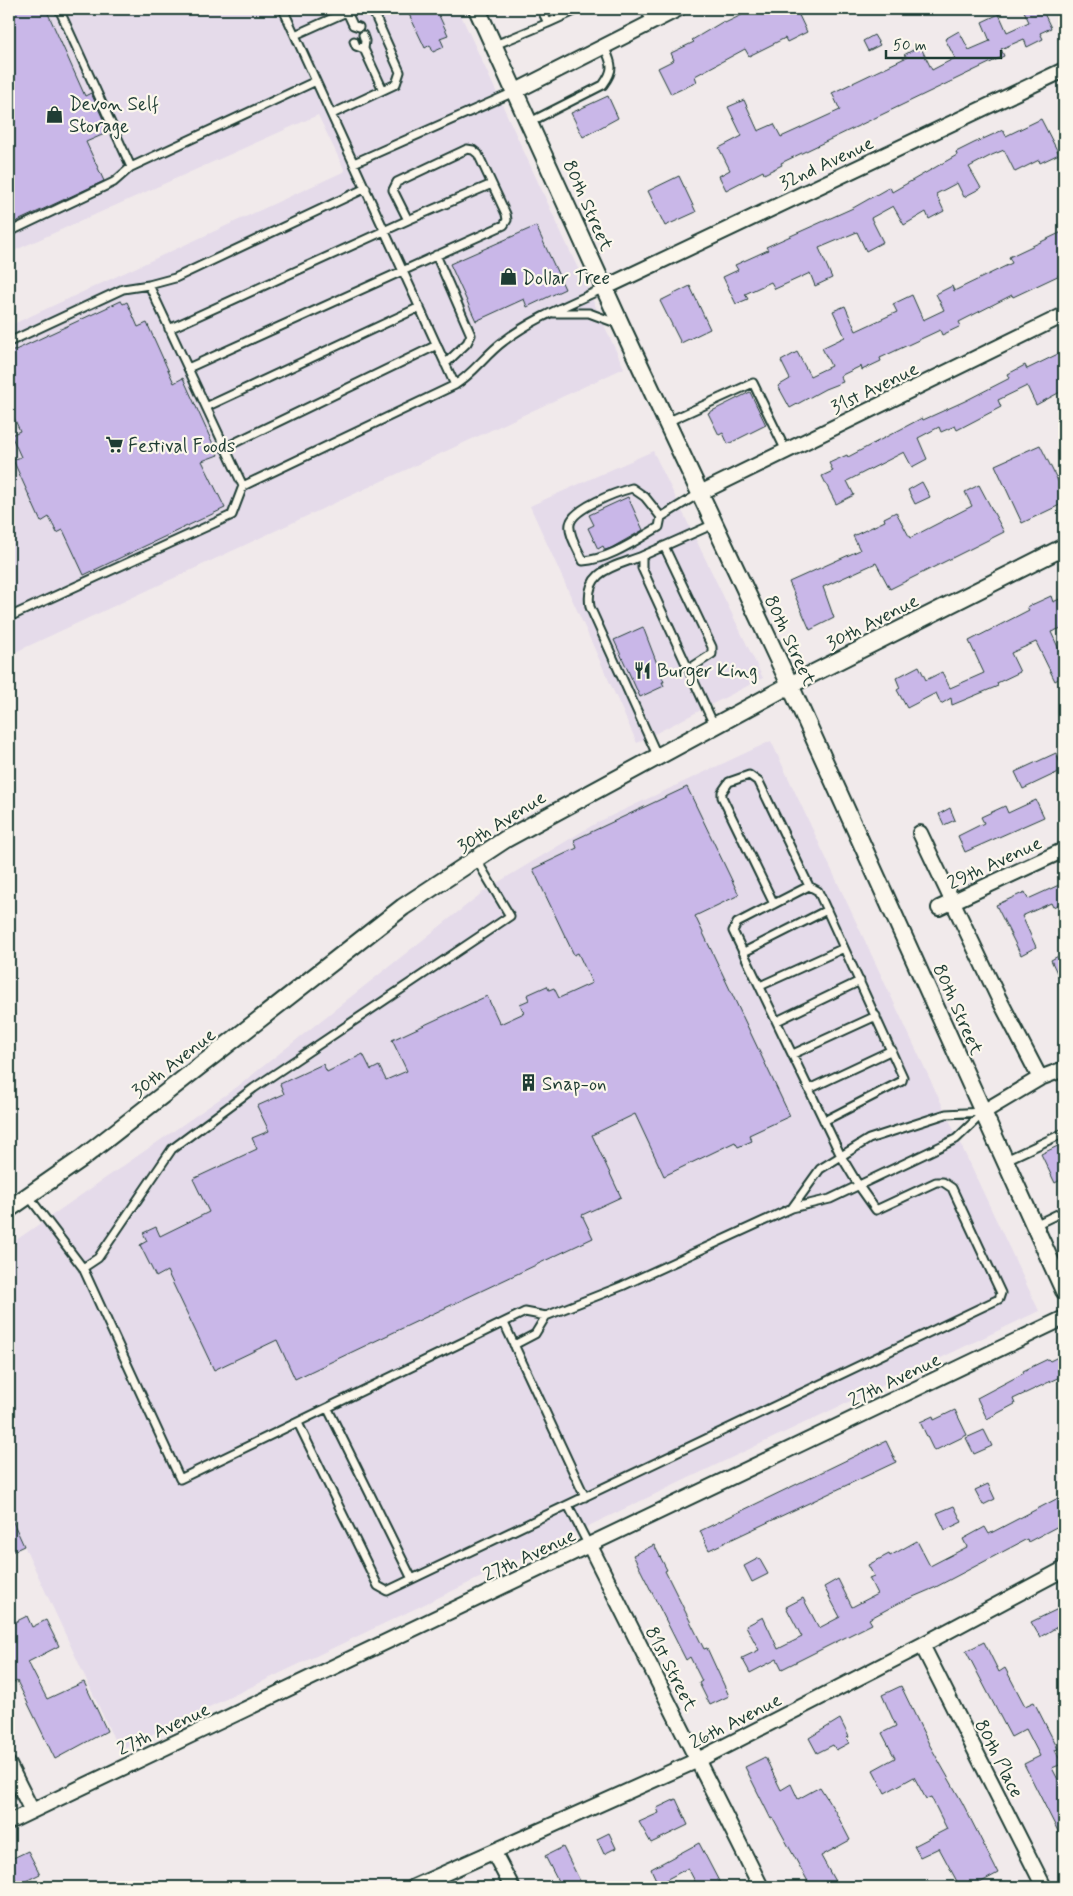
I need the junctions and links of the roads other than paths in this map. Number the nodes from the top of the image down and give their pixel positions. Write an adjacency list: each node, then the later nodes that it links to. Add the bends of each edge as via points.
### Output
1 (59, 9): 26 (lane)
2 (283, 9): 13 (lane)
3 (372, 9): 21 (lane, via 400,72 396,84)
4 (477, 9): 16 (street, 80th Street)
5 (541, 9): 11 (lane)
6 (579, 9): 11 (lane)
7 (644, 9): 10 (lane)
8 (678, 9): 10 (street)
9 (350, 10): 12 (lane); 13 (lane)
10 (652, 22): 17 (street)
11 (548, 23): 16 (lane)
12 (354, 28)
13 (295, 35): 20 (lane)
14 (363, 36): 18 (lane)
15 (354, 41): 18 (lane, via 356,46)
16 (494, 45): 22 (street, 80th Street)
17 (604, 46): 22 (street); 24 (lane, via 612,63 611,75 603,85)
18 (364, 49): 21 (lane)
19 (1064, 70): 35 (street, 32nd Avenue)
20 (316, 82): 23 (lane); 26 (lane)
21 (383, 90): 23 (lane)
22 (516, 91): 24 (street, 80th Street); 25 (lane)
23 (332, 114): 25 (lane)
24 (530, 122): 35 (street, 80th Street)
25 (354, 163): 28 (lane)
26 (131, 167): 31 (lane, via 114,182)
27 (492, 184): 29 (lane); 29 (lane, via 478,154 467,149 397,182 393,190); 32 (lane, via 506,214 504,225)
28 (366, 188): 30 (lane); 34 (lane, via 175,278)
29 (408, 220): 30 (lane)
30 (385, 230): 33 (lane); 40 (lane)
31 (9, 232)
32 (436, 255): 33 (lane); 43 (lane, via 471,335)
33 (403, 269): 36 (lane); 44 (lane)
34 (149, 285): 40 (lane); 41 (lane, via 123,288)
35 (604, 288): 37 (lane); 39 (street, 80th Street)
36 (420, 307): 42 (lane); 46 (lane)
37 (551, 312): 39 (lane, via 590,313); 45 (lane, via 502,342 468,377)
38 (1064, 315): 49 (street, 31st Avenue)
39 (621, 326): 47 (street, 80th Street)
40 (169, 329): 44 (lane)
41 (9, 342)
42 (437, 345): 43 (lane); 48 (lane)
43 (446, 364): 45 (lane)
44 (188, 368): 46 (lane)
45 (455, 384): 50 (lane)
46 (206, 407): 48 (lane)
47 (667, 423): 49 (lane, via 753,383); 51 (street, 80th Street)
48 (224, 448): 50 (lane)
49 (786, 451): 51 (street, 31st Avenue)
50 (242, 486): 57 (lane, via 232,515)
51 (700, 493): 52 (lane); 53 (street, 80th Street)
52 (661, 517): 52 (lane, via 645,497 632,488 615,493 575,514 570,525 583,561 620,549 659,527)
53 (714, 524): 54 (lane); 59 (street, 80th Street)
54 (664, 546): 56 (lane); 58 (lane, via 712,648 712,654)
55 (1064, 547): 59 (street, 30th Avenue)
56 (642, 556): 58 (lane, via 642,568); 61 (lane, via 598,575 590,584 588,593 590,607)
57 (9, 617)
58 (689, 669): 60 (lane)
59 (790, 685): 60 (street, 30th Avenue); 81 (street, 80th Street)
60 (714, 725): 61 (street, 30th Avenue)
61 (657, 755): 64 (street, 30th Avenue)
62 (920, 833): 66 (street)
63 (1064, 850): 66 (street, 29th Avenue)
64 (476, 858): 87 (street, 30th Avenue, via 404,907); 92 (lane, via 510,916 254,1088 172,1149 98,1258)
65 (809, 886): 67 (lane); 67 (lane, via 759,782 749,775 729,782 722,798); 69 (lane, via 818,891)
66 (952, 901): 68 (street, 29th Avenue); 79 (street)
67 (774, 904): 71 (lane, via 734,926 733,931)
68 (939, 908)
69 (827, 910): 70 (lane); 71 (lane)
70 (844, 948): 72 (lane); 73 (lane)
71 (744, 952): 73 (lane)
72 (860, 981): 74 (lane); 75 (lane)
73 (760, 986): 75 (lane)
74 (876, 1016): 76 (lane); 77 (lane)
75 (777, 1021): 77 (lane)
76 (892, 1050): 80 (lane); 82 (lane, via 902,1081)
77 (793, 1054): 80 (lane)
78 (1064, 1071): 79 (street)
79 (1040, 1078): 81 (street)
80 (810, 1089): 82 (lane)
81 (983, 1112): 84 (lane, via 941,1115 869,1139); 85 (street, 80th Street); 86 (lane, via 956,1139)
82 (824, 1120): 84 (lane)
83 (1064, 1133): 85 (lane)
84 (841, 1156): 86 (lane); 88 (lane, via 820,1169)
85 (1005, 1160): 91 (street, 80th Street)
86 (859, 1186): 88 (lane, via 830,1200); 100 (lane, via 876,1210 936,1182 952,1188 1000,1296 996,1302)
87 (29, 1197): 89 (street, 30th Avenue); 92 (lane)
88 (792, 1208): 94 (lane, via 622,1286)
89 (9, 1209)
90 (1064, 1211): 91 (lane)
91 (1034, 1226): 93 (street, 80th Street)
92 (84, 1268): 99 (lane, via 180,1479)
93 (1063, 1285)
94 (546, 1316): 96 (lane, via 525,1312); 97 (lane, via 534,1334)
95 (1064, 1318): 102 (street, 27th Avenue)
96 (504, 1323): 97 (lane); 98 (lane)
97 (514, 1345): 100 (lane)
98 (328, 1409): 99 (lane); 104 (lane)
99 (298, 1423): 104 (lane, via 378,1586 387,1591)
100 (585, 1497): 101 (lane)
101 (568, 1505): 102 (lane); 104 (lane)
102 (590, 1546): 106 (street, 81st Street); 108 (street, 27th Avenue)
103 (1064, 1569): 105 (street, 26th Avenue)
104 (412, 1579)
105 (922, 1646): 106 (street, 26th Avenue); 114 (street, 80th Place)
106 (698, 1760): 110 (street, 26th Avenue); 113 (street, 81st Street)
107 (9, 1765): 108 (street)
108 (32, 1811): 109 (street, 27th Avenue)
109 (9, 1822)
110 (494, 1853): 111 (street, 26th Avenue); 112 (street)
111 (414, 1887)
112 (512, 1887)
113 (761, 1887)
114 (1044, 1887)

